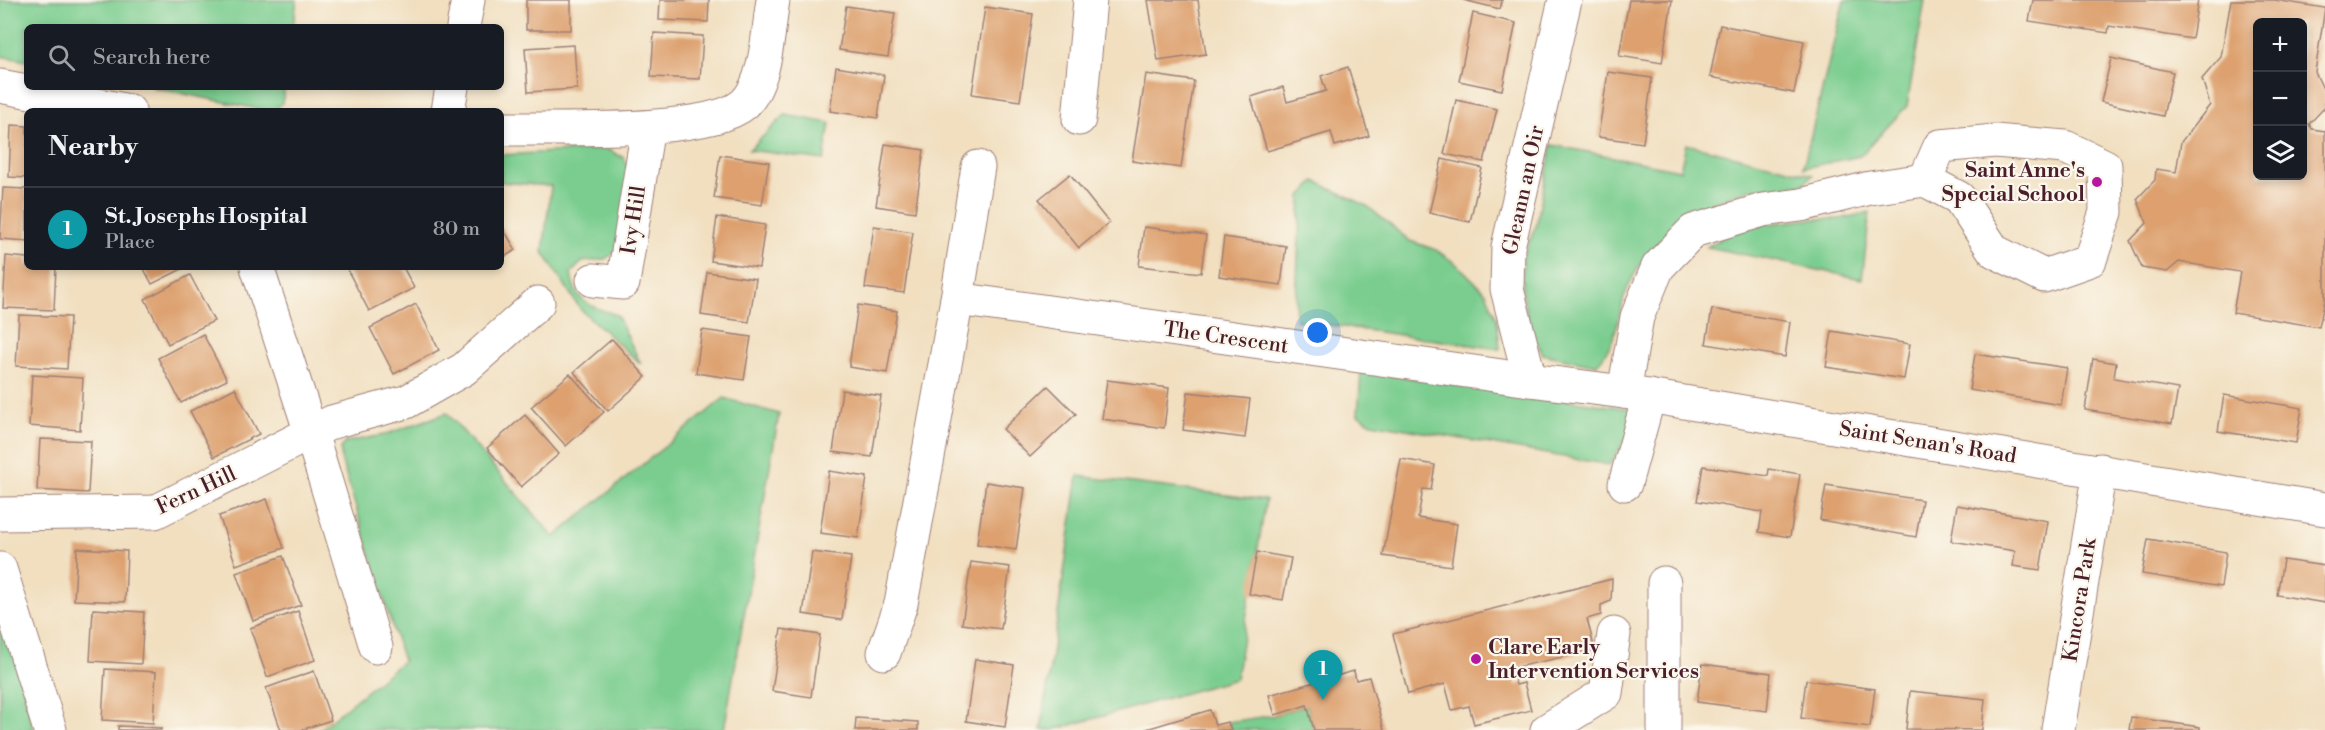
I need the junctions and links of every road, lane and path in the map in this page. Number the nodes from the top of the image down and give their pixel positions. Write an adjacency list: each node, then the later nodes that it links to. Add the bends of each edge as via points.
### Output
1 (468, 0): 5 (street)
2 (773, 0): 11 (street, via 761,77 744,103 718,117)
3 (1090, 0): 10 (street)
4 (1565, 0): 19 (street, Gleann an Oir, via 1508,247 1507,289)
5 (464, 24)
6 (0, 86): 8 (street)
7 (452, 90): 9 (street)
8 (114, 108)
9 (449, 108)
10 (1079, 119)
11 (648, 127): 12 (street); 16 (street, Ivy Hill, via 623,283)
12 (504, 129)
13 (978, 166): 17 (street)
14 (1925, 180): 14 (street, via 1959,198 1994,251 2044,276 2090,260 2106,212 2104,166 2065,147 1995,141 1940,146); 20 (street, via 1763,210 1693,231 1658,267 1637,317)
15 (258, 270): 21 (street)
16 (593, 280)
17 (957, 299): 19 (street, The Crescent); 30 (street, via 901,604)
18 (538, 303): 21 (street, Fern Hill, via 464,369 406,402 332,422)
19 (1530, 380): 20 (street, Saint Senan's Road)
20 (1637, 394): 22 (street, Saint Senan's Road); 23 (street)
21 (311, 433): 25 (street, Fern Hill, via 155,512); 29 (street)
22 (2100, 470): 24 (street, Saint Senan's Road); 34 (street, Kincora Park)
23 (1625, 483)
24 (2325, 509)
25 (0, 514)
26 (0, 569): 31 (street)
27 (1664, 583): 33 (street)
28 (1614, 634): 32 (street, via 1606,693)
29 (375, 647)
30 (884, 652)
31 (50, 730)
32 (1547, 730)
33 (1664, 730)
34 (2058, 730)

